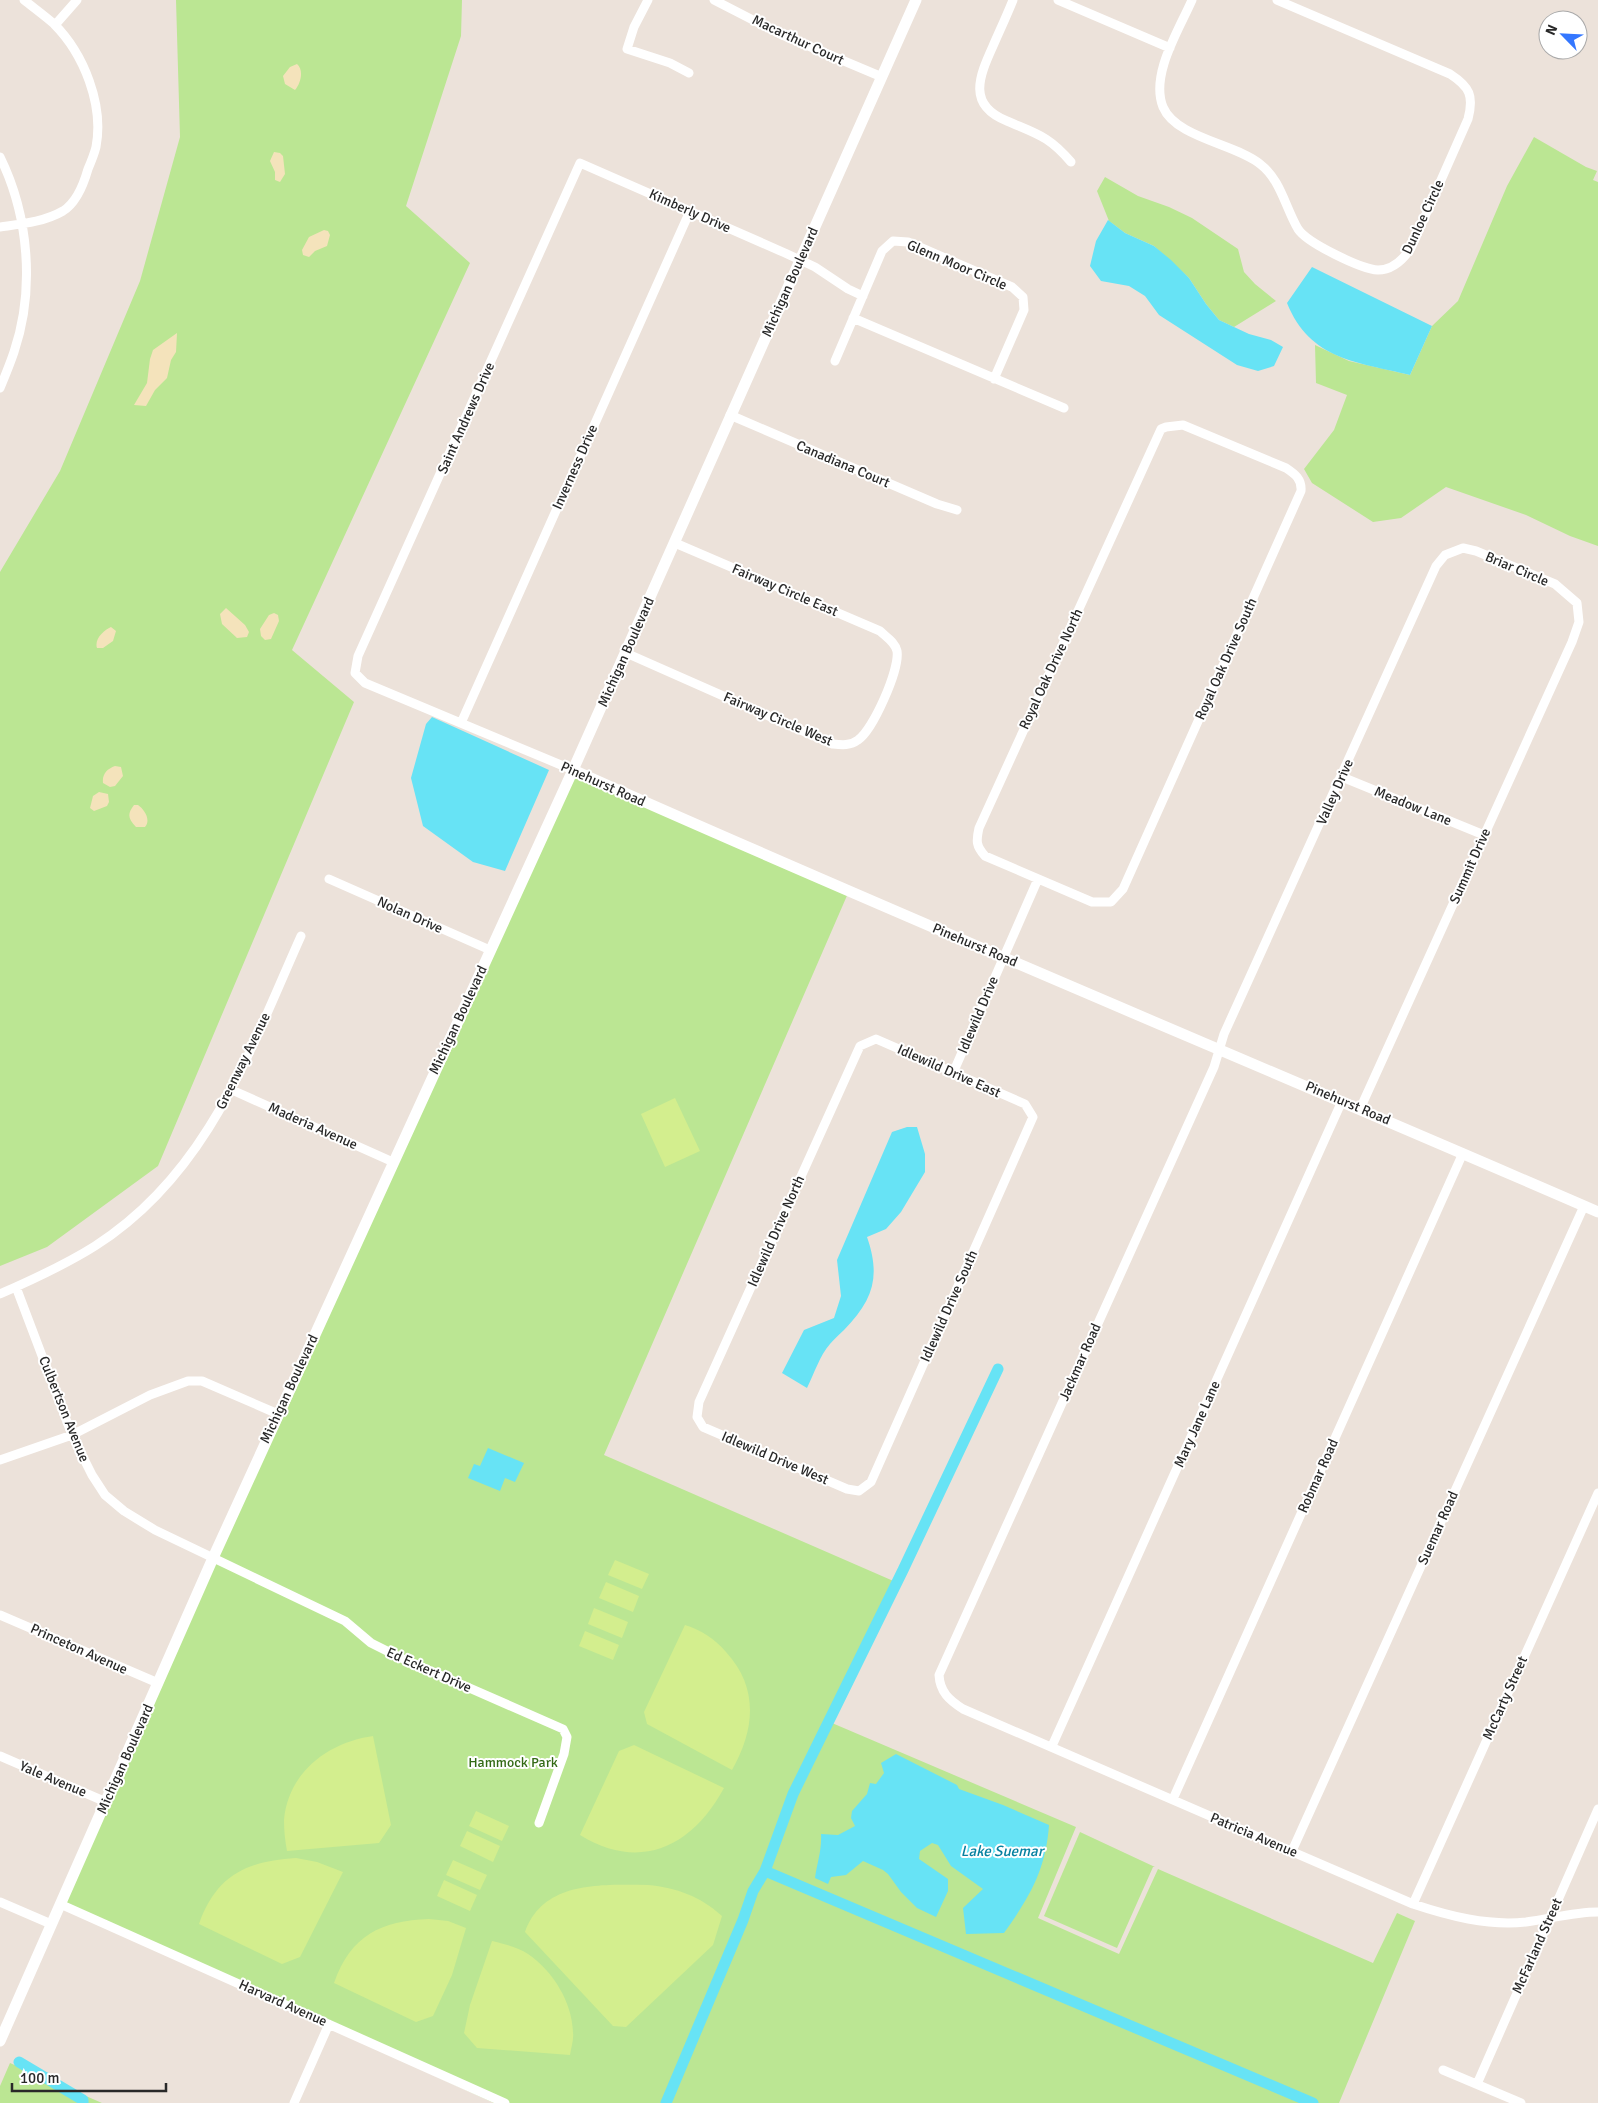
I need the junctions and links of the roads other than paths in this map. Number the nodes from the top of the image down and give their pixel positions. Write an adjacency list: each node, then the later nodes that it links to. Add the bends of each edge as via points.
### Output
1 (24, 0): 10 (street)
2 (77, 0): 10 (street)
3 (648, 0): 12 (street, via 627,49)
4 (714, 0): 13 (street, Macarthur Court, via 780,34)
5 (916, 0): 13 (street, Michigan Boulevard)
6 (1013, 0): 15 (street, via 981,73 981,99 988,111 999,118 1048,138)
7 (1058, 0): 11 (street)
8 (1192, 0): 11 (street, Dunloe Circle)
9 (1277, 0): 11 (street, Dunloe Circle, via 1450,74 1469,92 1471,106 1468,119 1411,248 1403,260 1392,267 1366,268 1317,245 1299,230 1276,181 1259,163 1172,120 1164,109 1158,90)
10 (55, 25): 18 (street, via 74,50 89,82 97,124 96,148 86,177 65,210 49,218)
11 (1170, 48)
12 (689, 73)
13 (882, 77): 20 (street, Michigan Boulevard)
14 (0, 157): 18 (street, via 15,191)
15 (1071, 162)
16 (580, 163): 17 (street, Kimberly Drive); 35 (street, Saint Andrews Drive, via 358,656)
17 (690, 211): 20 (street, Kimberly Drive); 36 (street, Inverness Drive)
18 (22, 224): 19 (street); 25 (street, via 26,296 15,351)
19 (0, 227)
20 (800, 260): 21 (street, Kimberly Drive); 27 (street, Michigan Boulevard)
21 (862, 296): 22 (street, Glenn Moor Circle); 24 (street, Glenn Moor Circle, via 882,250 893,241 908,242 1012,287 1024,297 1024,310)
22 (853, 318): 23 (street, Glenn Moor Circle); 24 (street)
23 (835, 361)
24 (994, 379): 26 (street)
25 (0, 388)
26 (1064, 408)
27 (730, 415): 29 (street, Canadiana Court); 30 (street, Michigan Boulevard)
28 (1161, 429): 41 (street, Royal Oak Drive North, via 979,828 976,840 985,856); 41 (street, Royal Oak Drive South, via 1183,425 1286,468 1297,475 1301,491 1123,889 1111,902 1092,902)
29 (957, 510)
30 (674, 543): 33 (street, Fairway Circle East, via 880,631); 34 (street, Michigan Boulevard)
31 (1463, 548): 32 (street, Briar Circle, via 1555,584 1576,603); 38 (street, Valley Drive, via 1445,555 1436,566)
32 (1579, 622): 39 (street, Summit Drive)
33 (892, 642): 34 (street, Fairway Circle West, via 897,650 897,662 872,722 858,740 846,746 832,744)
34 (626, 653): 37 (street, Michigan Boulevard)
35 (355, 673): 36 (street, Pinehurst Road, via 365,683)
36 (461, 723): 37 (street, Pinehurst Road)
37 (573, 770): 43 (street, Michigan Boulevard); 44 (street, Pinehurst Road)
38 (1342, 777): 39 (street, Meadow Lane); 46 (street, Valley Drive)
39 (1484, 835): 50 (street, Summit Drive)
40 (329, 879): 43 (street, Nolan Drive)
41 (1038, 879): 44 (street, Idlewild Drive)
42 (301, 936): 48 (street, Greenway Avenue)
43 (490, 950): 53 (street, Michigan Boulevard)
44 (1003, 958): 46 (street, Pinehurst Road); 47 (street, Idlewild Drive)
45 (860, 1046): 47 (street, Idlewild Drive East, via 876,1039); 59 (street, Idlewild Drive North, via 699,1402)
46 (1220, 1048): 49 (street, Pinehurst Road); 66 (street, Jackmar Road)
47 (953, 1073): 51 (street, Idlewild Drive East, via 1025,1104)
48 (232, 1090): 53 (street, Maderia Avenue); 56 (street, Greenway Avenue, via 192,1154 166,1186 134,1217 96,1246)
49 (1342, 1101): 50 (street, Pinehurst Road); 68 (street, Mary Jane Lane)
50 (1360, 1109): 52 (street, Pinehurst Road)
51 (1033, 1117): 62 (street, Idlewild Drive South, via 870,1482)
52 (1462, 1153): 54 (street, Pinehurst Road); 70 (street, Robmar Road)
53 (393, 1162): 58 (street, Michigan Boulevard)
54 (1584, 1206): 55 (street, Pinehurst Road); 74 (street, Suemar Road)
55 (1598, 1212)
56 (16, 1287): 57 (street, Greenway Avenue); 60 (street, Culbertson Avenue)
57 (0, 1294)
58 (278, 1414): 60 (street, via 202,1381 188,1381 150,1395); 64 (street, Michigan Boulevard)
59 (697, 1417): 62 (street, Idlewild Drive West, via 703,1427 847,1489)
60 (72, 1434): 61 (street); 64 (street, Culbertson Avenue, via 105,1495 124,1512)
61 (0, 1460)
62 (859, 1491)
63 (1598, 1493): 77 (street, McCarty Street)
64 (212, 1558): 67 (street, Michigan Boulevard); 73 (street, Ed Eckert Drive, via 346,1621 371,1644 563,1729 567,1737 564,1754)
65 (0, 1615): 67 (street, Princeton Avenue)
66 (939, 1675): 68 (street, Patricia Avenue, via 940,1685 952,1702 963,1709)
67 (158, 1683): 71 (street, Michigan Boulevard)
68 (1052, 1746): 70 (street, Patricia Avenue)
69 (0, 1756): 71 (street, Yale Avenue)
70 (1173, 1799): 74 (street, Patricia Avenue)
71 (106, 1802): 76 (street, Michigan Boulevard)
72 (1598, 1809): 79 (street, McFarland Street)
73 (539, 1823)
74 (1292, 1851): 77 (street, Patricia Avenue)
75 (0, 1902): 80 (street)
76 (60, 1904): 80 (street, Michigan Boulevard); 81 (street, Harvard Avenue)
77 (1413, 1904): 79 (street, Patricia Avenue, via 1435,1912 1482,1921 1526,1922)
78 (1598, 1912): 79 (street, Patricia Avenue)
79 (1549, 1917): 84 (street, McFarland Street)
80 (51, 1924): 82 (street, Michigan Boulevard)
81 (329, 2024): 85 (street); 86 (street, Harvard Avenue)
82 (0, 2041)
83 (1443, 2070): 84 (street)
84 (1477, 2084): 87 (street)
85 (294, 2103)
86 (505, 2103)
87 (1521, 2103)

